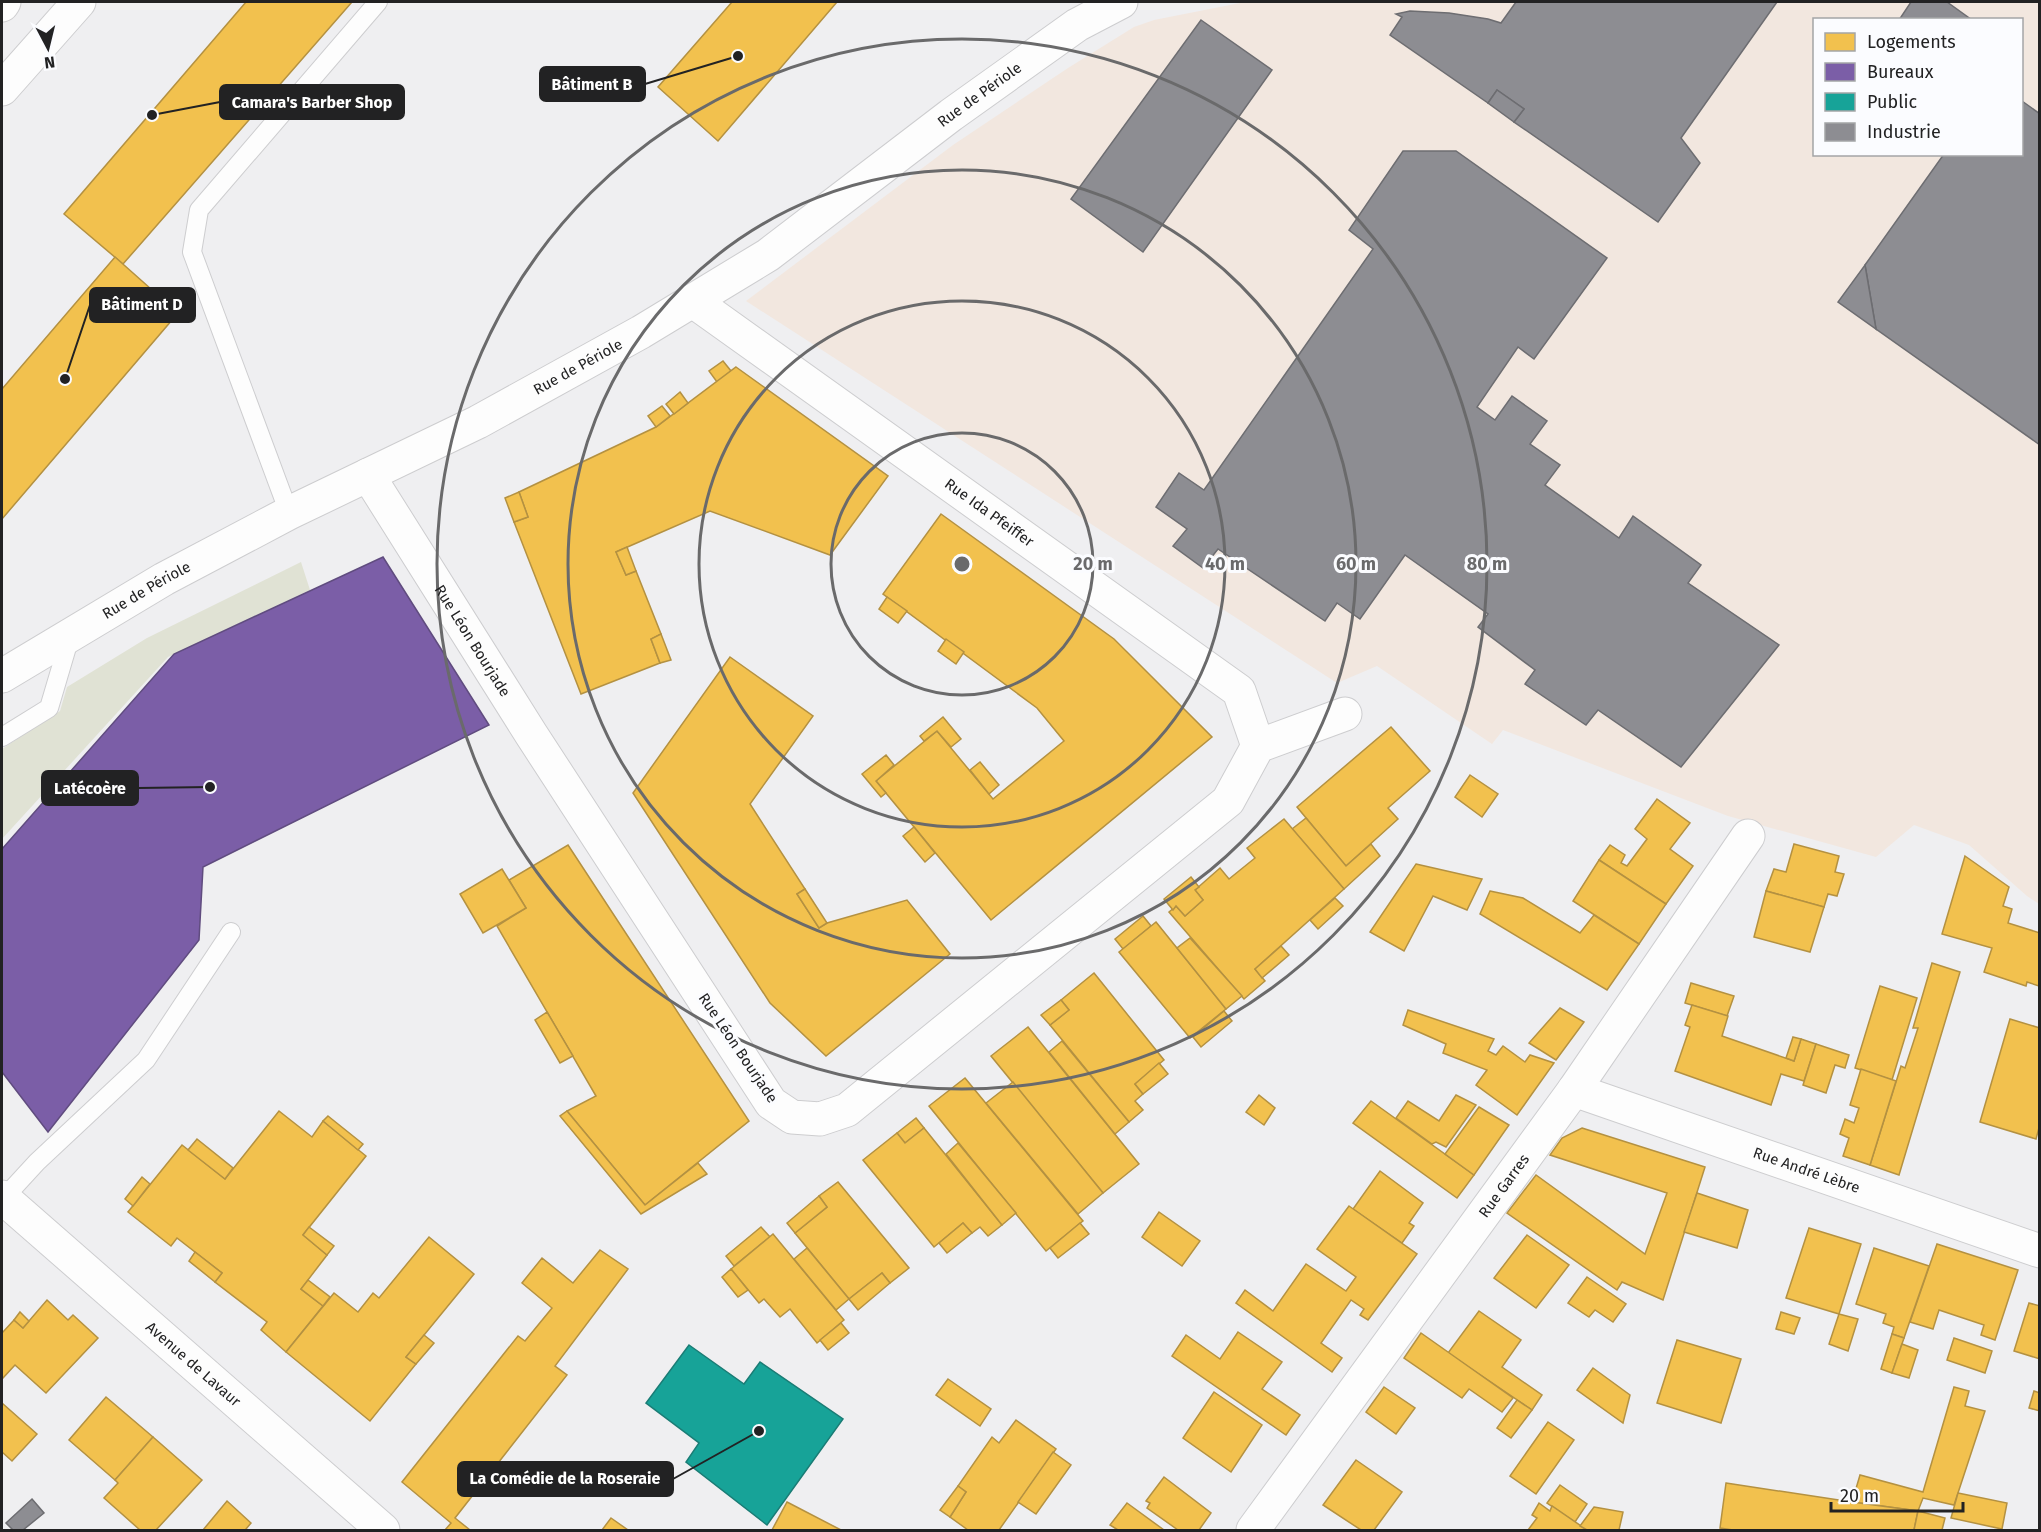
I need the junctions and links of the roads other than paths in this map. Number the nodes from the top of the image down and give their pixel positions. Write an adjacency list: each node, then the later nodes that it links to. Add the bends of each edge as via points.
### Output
1 (79, 2): 4 (street)
2 (378, 2): 7 (lane, via 199,210 192,252)
3 (1121, 2): 5 (street, Rue de Périole, via 1077,25 951,115 768,255)
4 (2, 89)
5 (693, 301): 6 (street, Rue de Périole, via 478,422); 12 (street, Rue Ida Pfeiffer, via 1239,691)
6 (368, 475): 7 (street, Rue de Périole); 12 (street, Rue Léon Bourjade, via 771,1103 792,1117 820,1119 847,1110 1228,801)
7 (289, 513): 8 (street, Rue de Périole)
8 (71, 633): 9 (street, Rue de Périole); 11 (lane, via 49,708)
9 (2, 676)
10 (1345, 714): 12 (street)
11 (2, 737)
12 (1258, 746)
13 (1748, 836): 15 (street, Rue Garres)
14 (231, 932): 16 (lane, via 146,1060)
15 (1574, 1090): 17 (street, Rue André Lèbre); 19 (street, Rue Garres)
16 (2, 1198): 18 (street, Avenue de Lavaur)
17 (2040, 1251)
18 (383, 1530)
19 (1253, 1530)

